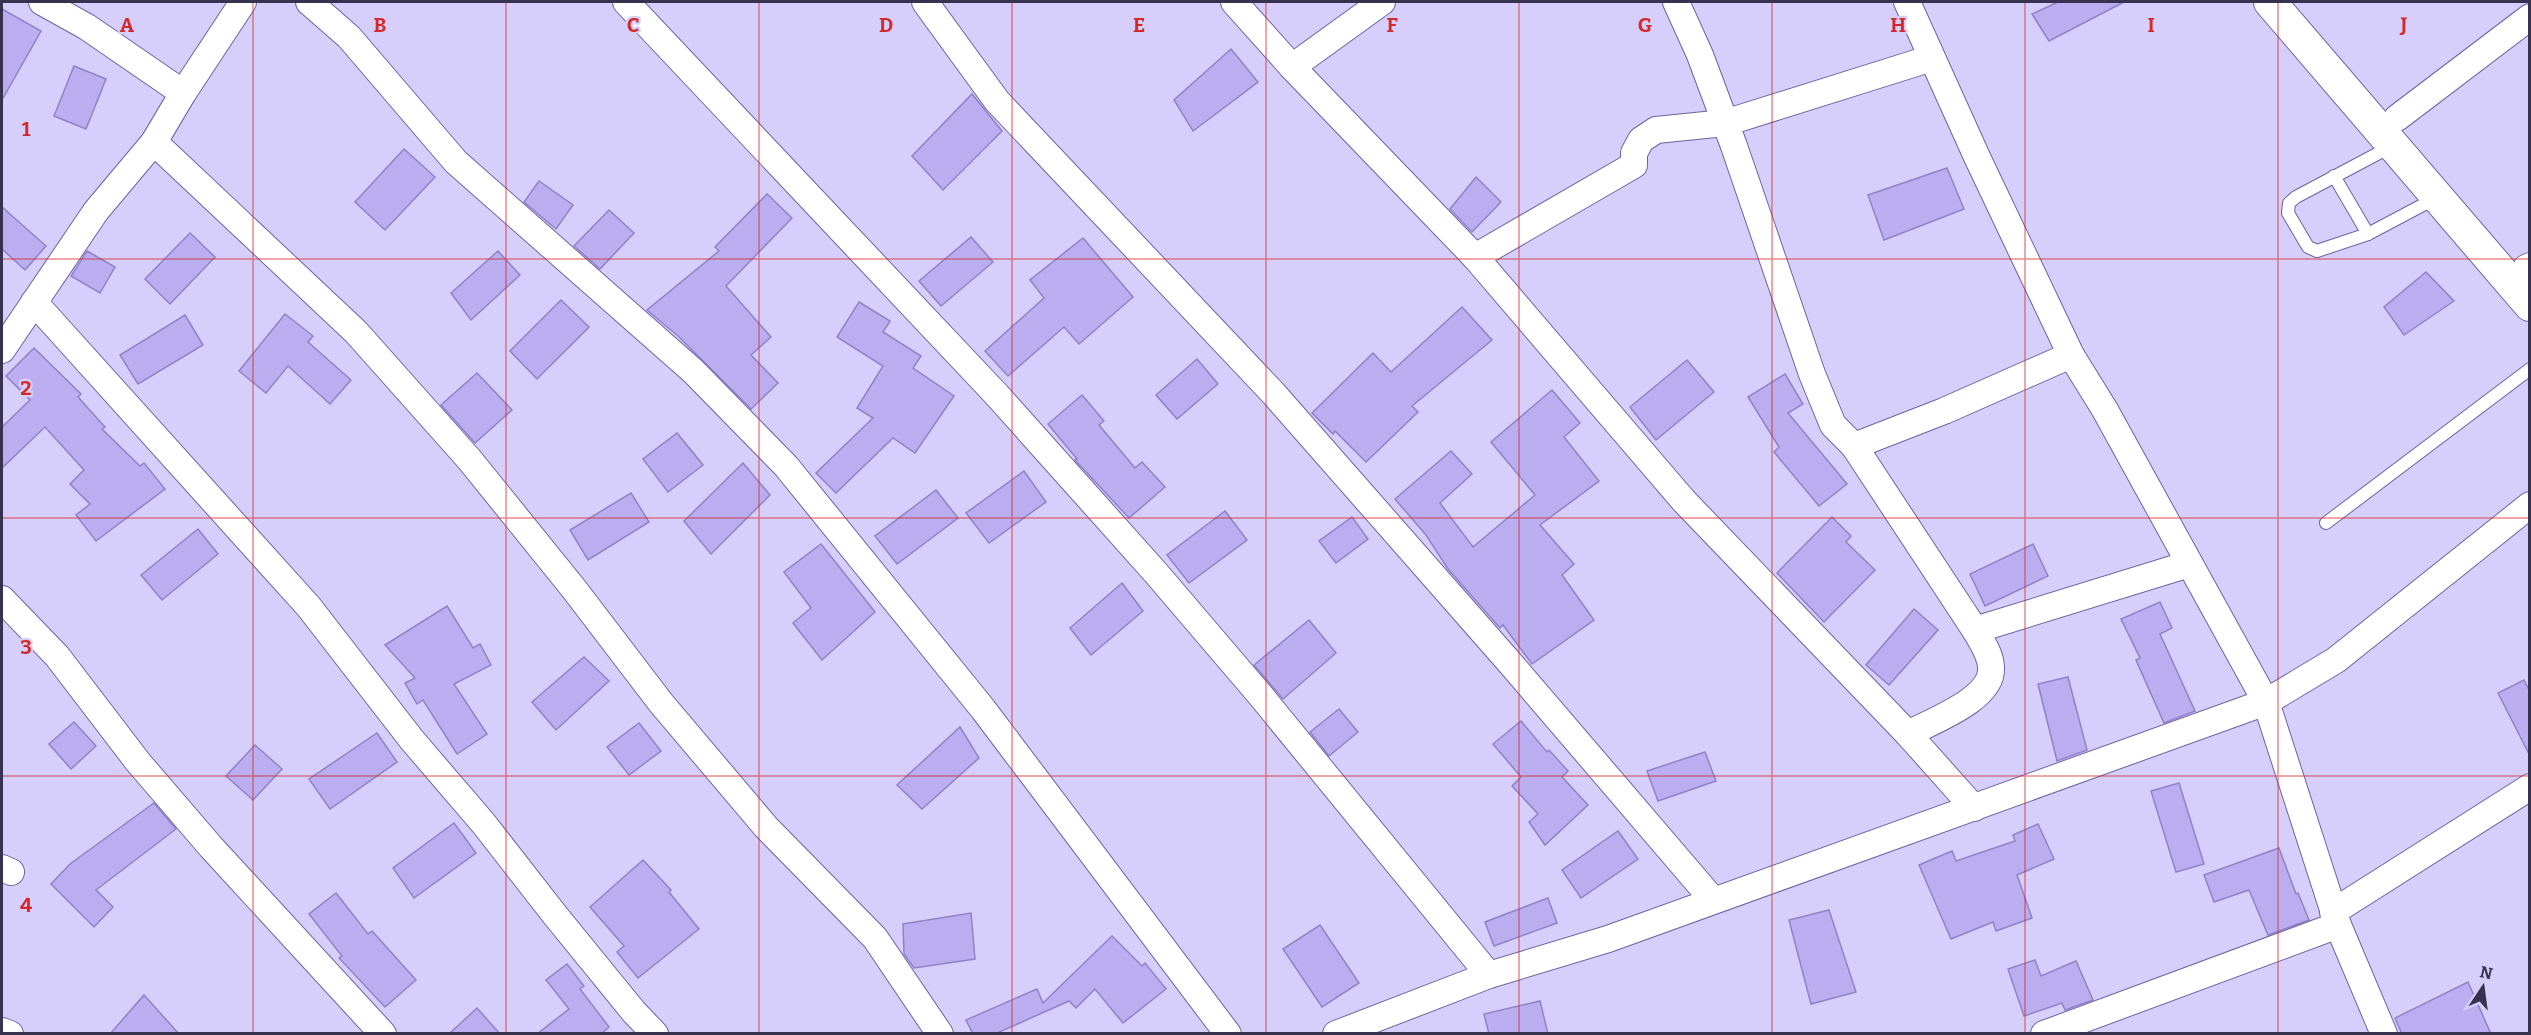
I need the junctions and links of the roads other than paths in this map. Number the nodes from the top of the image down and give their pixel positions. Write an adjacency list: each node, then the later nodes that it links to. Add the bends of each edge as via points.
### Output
1 (42, 2): 15 (street, via 87,27)
2 (243, 2): 15 (street)
3 (309, 2): 47 (street, via 349,37 456,162 693,371 786,466 983,709)
4 (626, 2): 41 (street, via 996,394 1156,573)
5 (925, 2): 39 (street, via 997,101 1274,394)
6 (1234, 2): 14 (street)
7 (1382, 2): 14 (street)
8 (1676, 2): 16 (street)
9 (1907, 2): 13 (street)
10 (2270, 2): 17 (street)
11 (2298, 2): 17 (street)
12 (2529, 17): 17 (street)
13 (1932, 57): 16 (street); 27 (street)
14 (1292, 67): 22 (street)
15 (183, 93): 18 (street)
16 (1725, 123): 22 (street, via 1656,130 1641,140 1634,153 1634,165); 29 (street, via 1812,374 1833,425)
17 (2395, 132): 19 (lane); 20 (street); 23 (street)
18 (154, 142): 24 (street, via 96,211); 46 (street, via 356,332 469,459 661,703 765,827 875,938)
19 (2334, 176): 21 (lane); 21 (lane, via 2296,197 2289,203 2288,213 2308,247 2317,251)
20 (2436, 198): 21 (lane); 25 (street)
21 (2368, 234)
22 (1475, 257): 36 (street, via 1684,501)
23 (2528, 269)
24 (34, 302): 26 (street); 45 (street, via 309,607 412,740)
25 (2529, 305)
26 (2, 350)
27 (2071, 355): 29 (street); 32 (street)
28 (2529, 369): 31 (lane)
29 (1854, 446): 34 (street)
30 (2529, 505): 35 (street, via 2337,660)
31 (2326, 523)
32 (2189, 564): 34 (street); 35 (street)
33 (2, 599): 44 (street, via 57,656 138,762 211,848)
34 (1975, 630): 36 (street, via 1988,653 1989,683 1978,696)
35 (2266, 702): 38 (street); 40 (street)
36 (1908, 734): 38 (street)
37 (2529, 787): 40 (street)
38 (1974, 808): 39 (street)
39 (1713, 900): 41 (street, via 1608,939)
40 (2336, 918): 49 (street); 50 (street)
41 (1489, 975): 48 (street)
42 (2, 1030): 43 (street)
43 (10, 1034)
44 (383, 1034)
45 (655, 1034)
46 (940, 1034)
47 (1228, 1034)
48 (1336, 1034)
49 (2044, 1034)
50 (2384, 1034)

